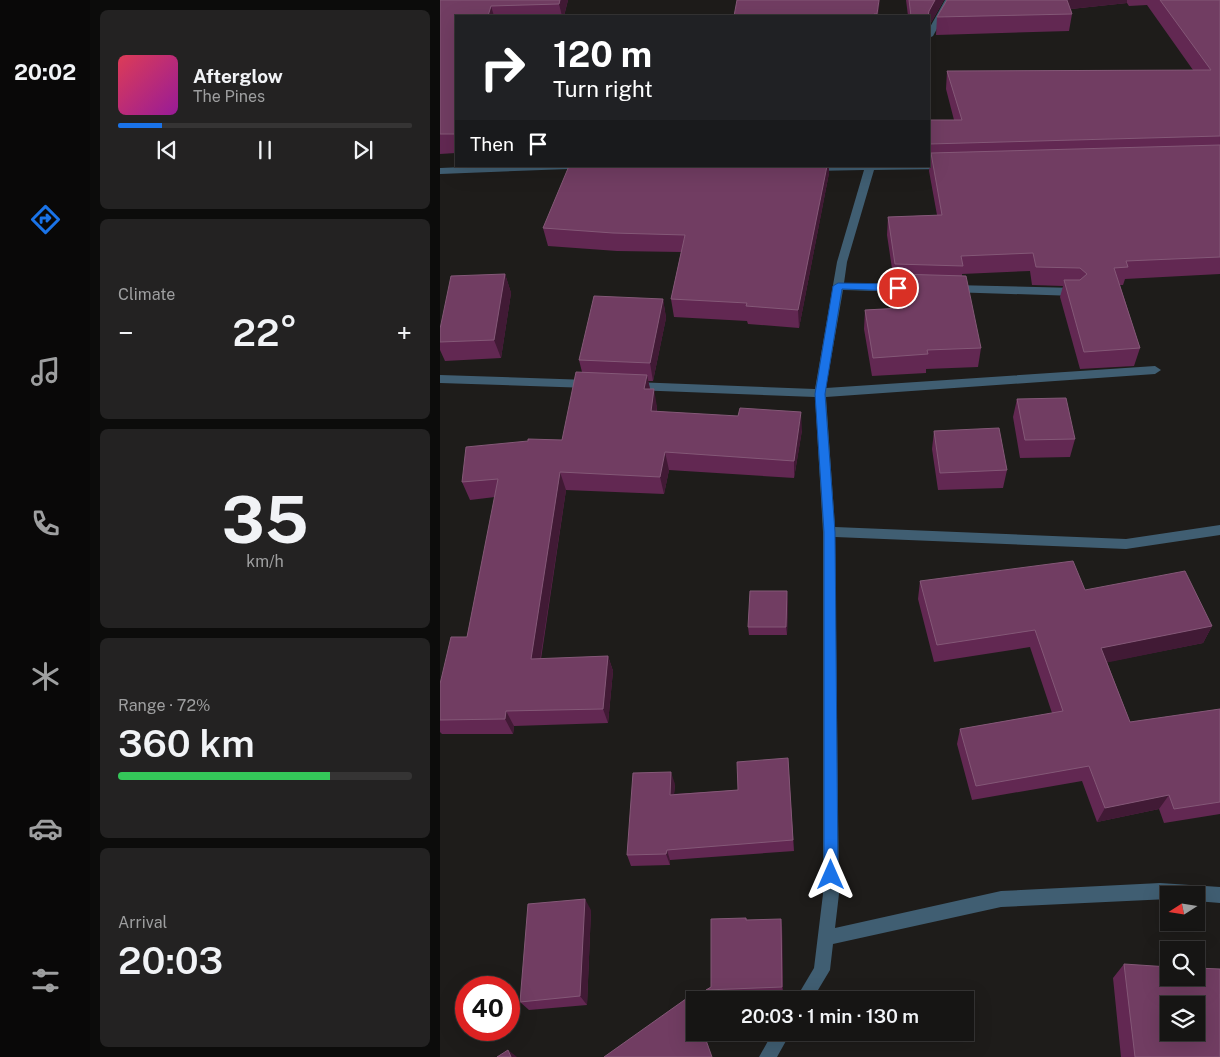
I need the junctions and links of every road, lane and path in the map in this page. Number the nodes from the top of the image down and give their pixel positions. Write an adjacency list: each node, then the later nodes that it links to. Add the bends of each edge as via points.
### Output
1 (949, 0): 2 (street)
2 (930, 34)
3 (930, 166): 4 (street)
4 (956, 166)
5 (543, 167): 8 (street)
6 (869, 167): 7 (street); 9 (street)
7 (800, 168)
8 (440, 171)
9 (838, 286): 10 (street); 15 (street)
10 (1076, 292)
11 (1155, 370): 15 (street)
12 (440, 378): 13 (street)
13 (598, 385)
14 (617, 386): 15 (street)
15 (820, 394): 17 (street)
16 (1220, 530): 17 (street, via 1126,544)
17 (829, 532): 19 (street, via 832,894)
18 (1220, 895): 19 (street, via 1160,891 1001,899)
19 (826, 938): 20 (street, via 822,970)
20 (809, 991)
21 (777, 1041): 22 (street)
22 (767, 1057)

